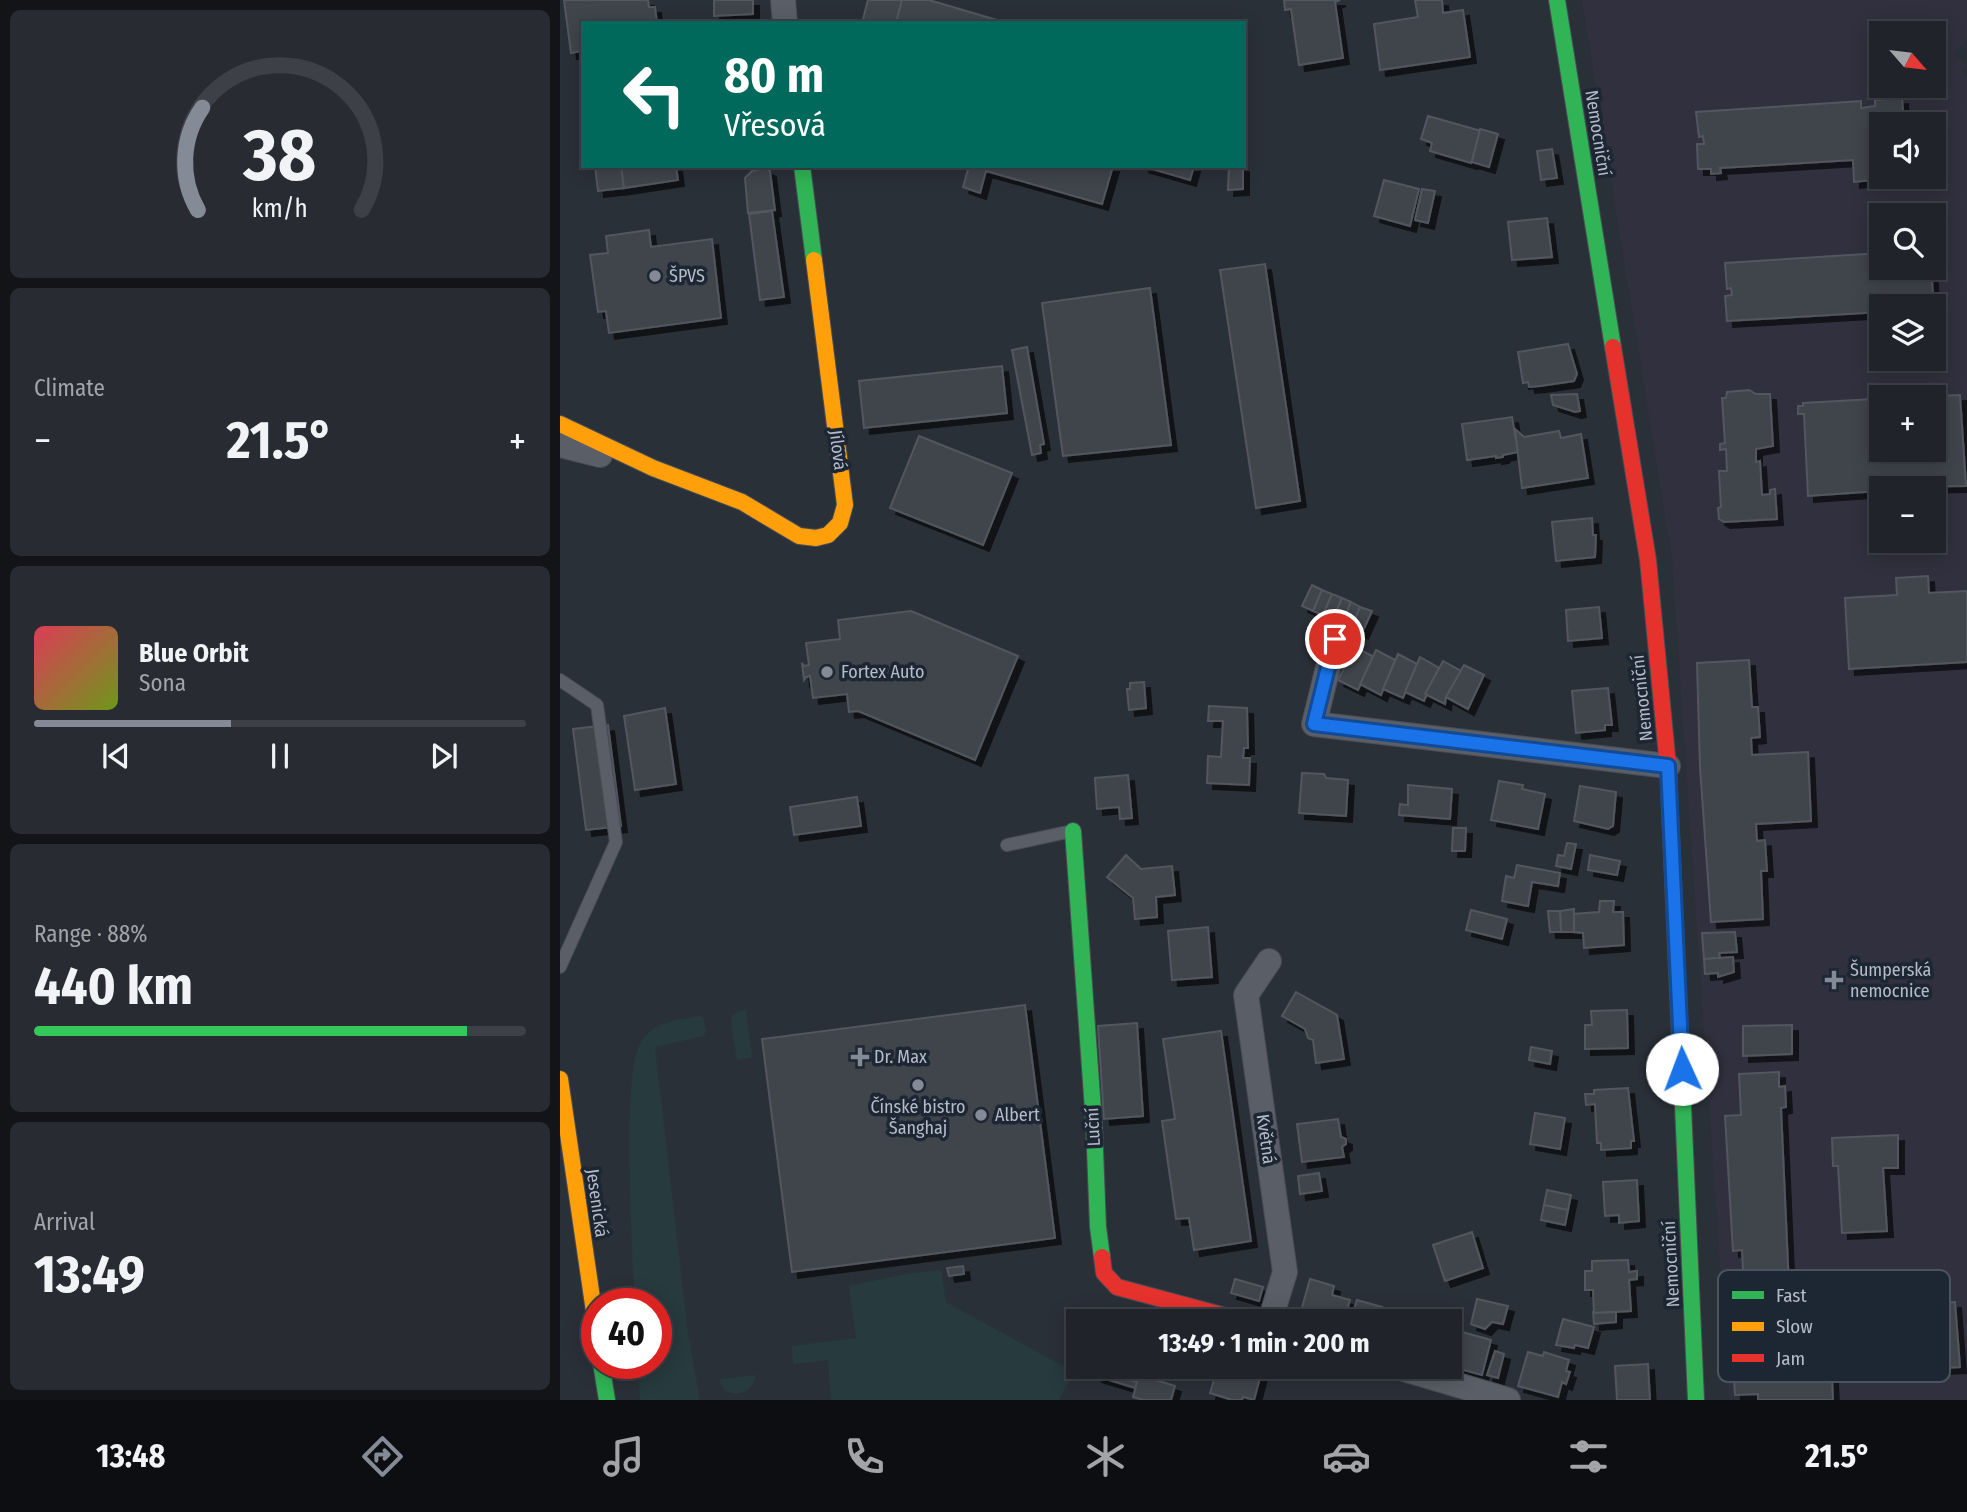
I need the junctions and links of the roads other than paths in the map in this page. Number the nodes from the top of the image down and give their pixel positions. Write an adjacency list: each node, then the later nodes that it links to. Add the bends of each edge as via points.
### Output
1 (783, 0): 3 (street)
2 (1557, 0): 10 (street, Nemocniční, via 1648,560)
3 (785, 21)
4 (802, 168): 7 (street, Jílová, via 843,518 831,534 804,537 735,499)
5 (560, 424): 7 (street, Jílová)
6 (560, 446): 7 (street, Jílová)
7 (651, 467)
8 (1335, 639): 10 (street, via 1314,724)
9 (560, 680): 14 (lane, via 597,705 616,842)
10 (1668, 766): 23 (street, Nemocniční)
11 (1073, 831): 12 (lane); 17 (street, Luční, via 1104,1273 1116,1286)
12 (1007, 845)
13 (1269, 961): 18 (street, Květná, via 1246,995 1285,1272)
14 (560, 967)
15 (560, 1079): 16 (street, Jesenická)
16 (591, 1288)
17 (1200, 1309)
18 (1274, 1309)
19 (604, 1379): 21 (street)
20 (1437, 1379): 22 (street)
21 (607, 1400)
22 (1508, 1400)
23 (1696, 1400)

